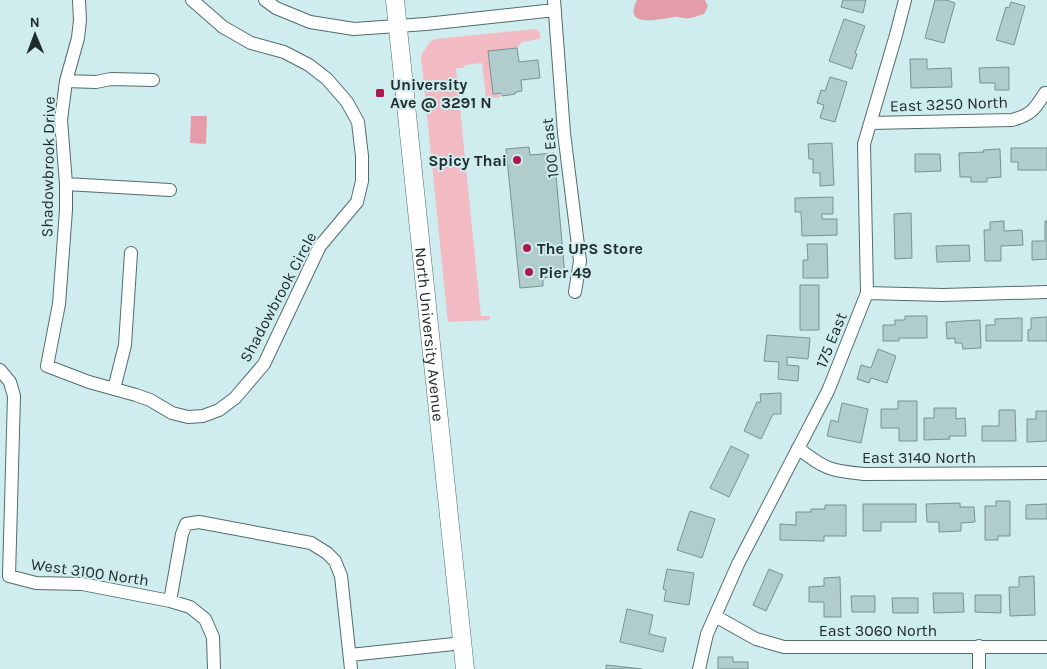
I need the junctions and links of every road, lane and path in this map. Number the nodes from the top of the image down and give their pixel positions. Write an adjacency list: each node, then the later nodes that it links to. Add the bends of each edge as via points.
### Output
1 (79, 0): 9 (street, Shadowbrook Drive, via 78,38)
2 (265, 0): 7 (street, via 310,22 354,29)
3 (396, 0): 7 (highway, North University Avenue)
4 (905, 0): 11 (street, 175 East)
5 (200, 2): 20 (street, Shadowbrook Circle, via 223,27 251,43 284,52 309,64 327,79 347,102 358,122 362,181 357,202 320,246 264,364 235,398 218,410 188,417 172,413 136,394)
6 (554, 5): 7 (street, via 426,24); 15 (street, 100 East, via 564,133 580,261)
7 (398, 25): 25 (highway, North University Avenue)
8 (153, 80): 9 (street)
9 (66, 81): 12 (street, Shadowbrook Drive, via 61,120)
10 (1046, 89): 11 (street, East 3250 North, via 1035,109 1012,120)
11 (870, 122): 17 (street, 175 East, via 864,144)
12 (66, 184): 13 (street); 18 (street, Shadowbrook Drive, via 59,304)
13 (170, 190)
14 (131, 253): 20 (street, via 125,345)
15 (575, 292)
16 (1047, 292): 17 (street)
17 (868, 293): 21 (street, 175 East, via 828,390)
18 (47, 366): 20 (street, Shadowbrook Circle)
19 (0, 370): 23 (street, West 3100 North, via 10,382 14,396 8,576 36,582 82,584)
20 (114, 389)
21 (798, 448): 22 (street, East 3140 North, via 816,463 836,471 864,474); 24 (street, 175 East)
22 (1047, 473)
23 (170, 601): 28 (street, via 186,524 199,522 311,543 322,548 335,561 341,576); 29 (street, West 3100 North, via 190,607 205,620 213,637)
24 (715, 616): 26 (street, East 3060 North, via 756,639 784,647); 32 (street, 175 East)
25 (462, 643): 28 (street); 31 (highway, North University Avenue)
26 (979, 646): 27 (street, East 3060 North); 33 (street)
27 (1047, 646)
28 (350, 655): 30 (street)
29 (214, 666)
30 (351, 669)
31 (465, 669)
32 (699, 669)
33 (979, 669)

